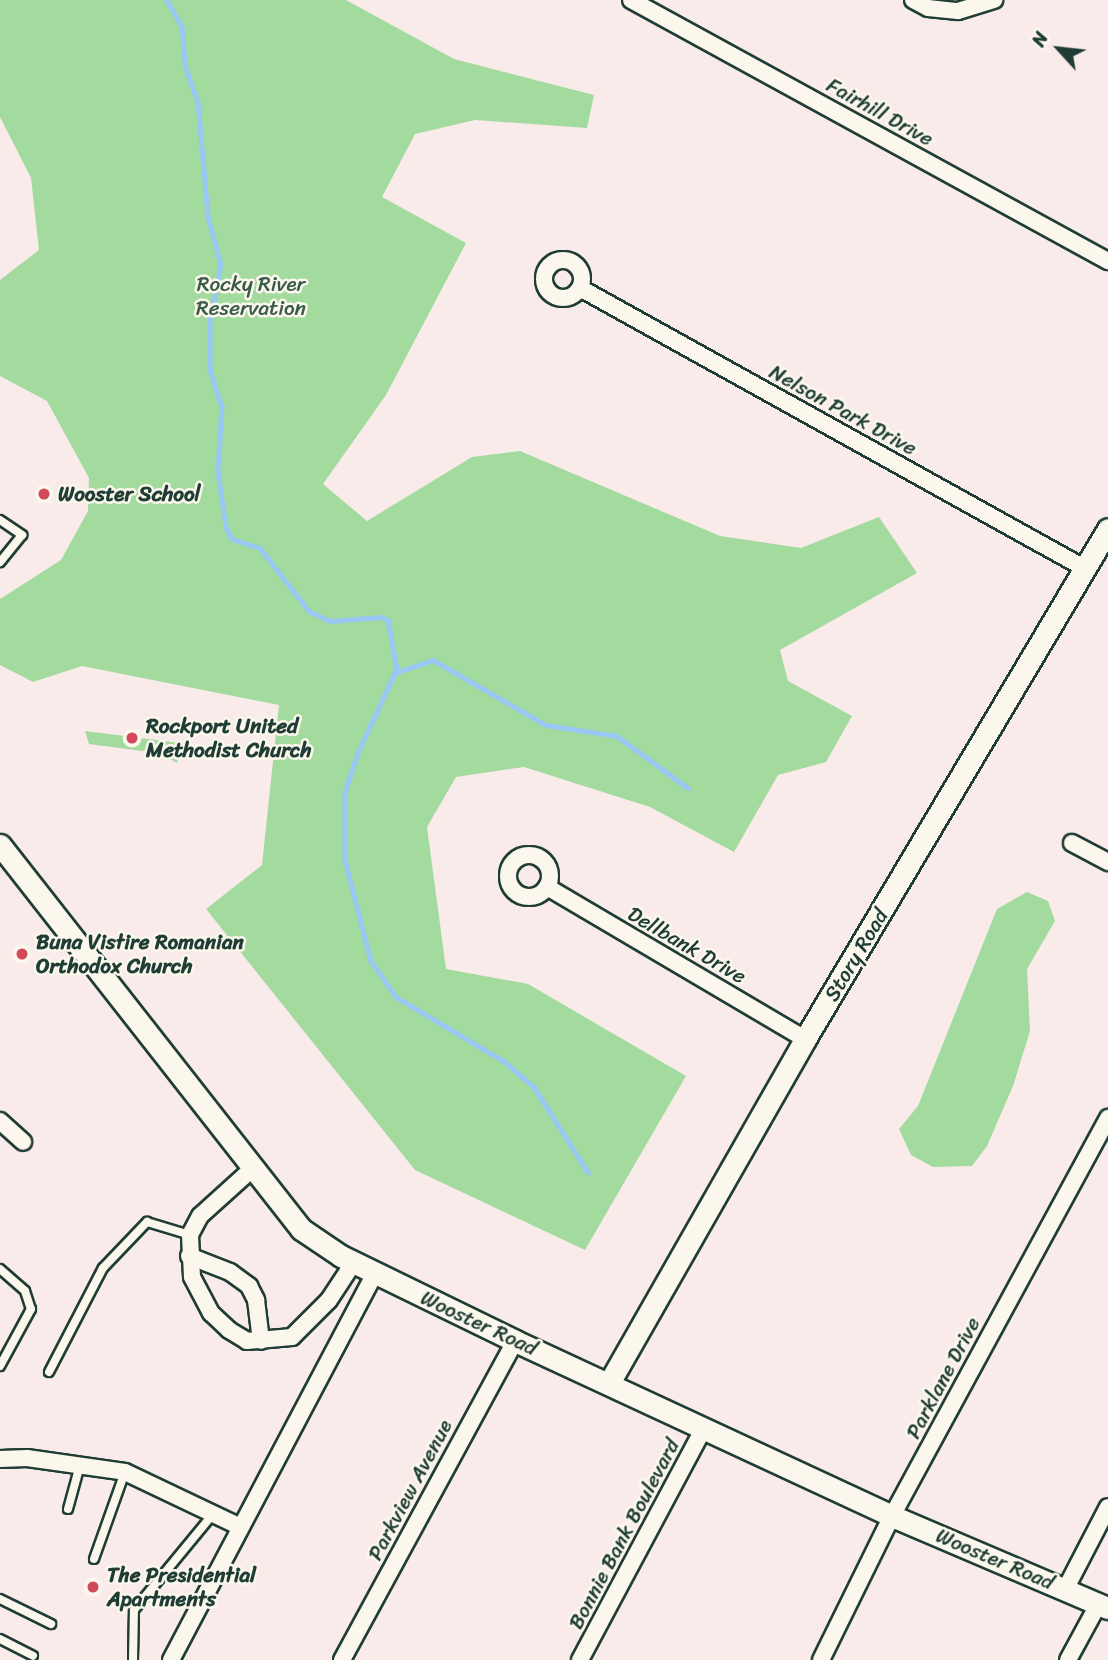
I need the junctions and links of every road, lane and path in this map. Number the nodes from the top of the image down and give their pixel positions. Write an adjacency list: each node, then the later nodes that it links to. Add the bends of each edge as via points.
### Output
1 (631, 0): 4 (street, Fairhill Drive)
2 (913, 0): 3 (street, via 928,8 958,10)
3 (994, 0)
4 (1108, 261)
5 (580, 288): 9 (street, Nelson Park Drive)
6 (0, 520): 8 (lane, via 22,535)
7 (1108, 530): 9 (main road, Story Road)
8 (0, 562)
9 (1086, 569): 14 (main road, Story Road)
10 (1072, 843): 12 (street)
11 (0, 845): 18 (main road, Wooster Road)
12 (1108, 862)
13 (547, 887): 14 (street, Dellbank Drive)
14 (805, 1039): 28 (main road, Story Road)
15 (1108, 1118): 36 (street, Parklane Drive)
16 (0, 1121): 17 (street)
17 (23, 1142)
18 (252, 1169): 19 (street, via 200,1216); 21 (main road, Wooster Road, via 301,1229)
19 (190, 1235): 20 (street); 27 (lane, via 147,1222 103,1268)
20 (189, 1256): 24 (street, via 192,1277 211,1313 247,1341); 24 (street, via 230,1272 249,1286 256,1300)
21 (354, 1262): 23 (main road, Wooster Road); 24 (street, via 329,1300 292,1337)
22 (0, 1269): 26 (lane, via 25,1291 31,1308)
23 (375, 1273): 25 (main road, Wooster Road); 37 (street)
24 (261, 1341)
25 (515, 1341): 28 (main road, Wooster Road); 47 (street, Parkview Avenue)
26 (0, 1366)
27 (49, 1372)
28 (609, 1383): 29 (main road, Wooster Road)
29 (705, 1428): 36 (main road, Wooster Road); 48 (street, Bonnie Bank Boulevard)
30 (0, 1459): 31 (street)
31 (80, 1465): 32 (street); 34 (lane)
32 (125, 1472): 35 (street); 38 (lane)
33 (1108, 1507): 39 (street)
34 (68, 1509)
35 (212, 1514): 37 (street); 45 (lane, via 134,1610)
36 (892, 1516): 39 (main road, Wooster Road); 49 (street, Parklane Drive)
37 (241, 1527): 46 (street)
38 (94, 1559)
39 (1066, 1588): 41 (main road, Wooster Road)
40 (0, 1599): 42 (lane)
41 (1103, 1605): 50 (street)
42 (51, 1624)
43 (0, 1639): 44 (lane)
44 (33, 1656)
45 (133, 1660)
46 (171, 1660)
47 (342, 1660)
48 (580, 1660)
49 (821, 1660)
50 (1068, 1660)

